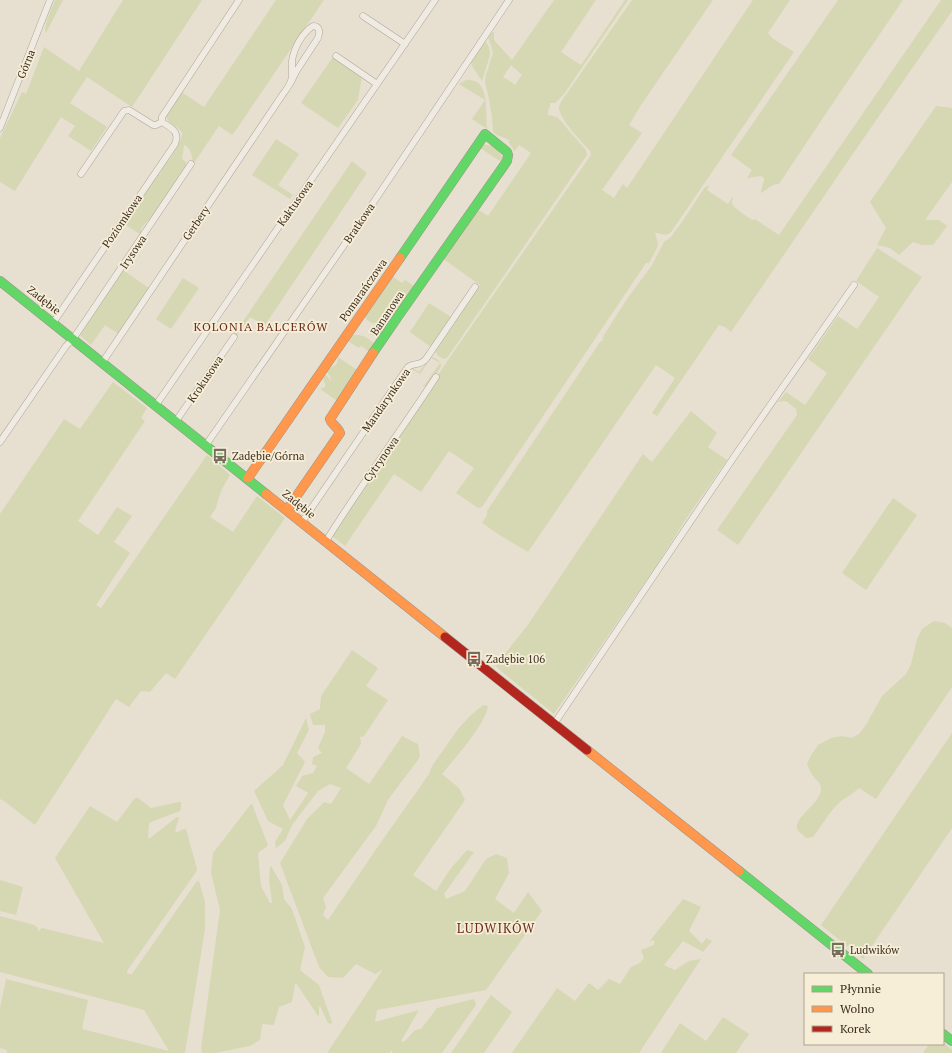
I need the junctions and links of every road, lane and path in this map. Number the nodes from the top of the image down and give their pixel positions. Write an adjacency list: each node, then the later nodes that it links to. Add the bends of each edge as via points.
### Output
1 (50, 0): 13 (street, Górna)
2 (239, 0): 12 (street, via 168,107)
3 (435, 0): 6 (street, Kaktusowa)
4 (509, 0): 28 (street, Bratkowa)
5 (363, 16): 6 (street)
6 (405, 44): 11 (street, Kaktusowa)
7 (336, 56): 11 (street)
8 (292, 65): 9 (street, via 297,66); 9 (street, Gerbery, via 300,40 311,27 318,27 318,38); 10 (street, Gerbery)
9 (297, 70): 10 (street, Gerbery)
10 (290, 82): 23 (street, Gerbery)
11 (377, 84): 25 (street, Kaktusowa)
12 (162, 122): 16 (street, via 153,125 129,110 124,111); 20 (street, Poziomkowa, via 176,133 175,144)
13 (0, 128)
14 (485, 134): 29 (street, Pomarańczowa); 30 (street, Bananowa, via 507,152 507,160 331,417 331,423 339,428 340,433)
15 (191, 164): 22 (street, Irysowa)
16 (81, 174)
17 (0, 281): 20 (street, Zadębie)
18 (854, 285): 33 (street, via 736,454)
19 (476, 287): 31 (street, Mandarynkowa, via 426,359 421,364 412,364 408,367)
20 (53, 323): 22 (street, Zadębie)
21 (234, 337): 26 (street, Krokusowa)
22 (73, 339): 23 (street, Zadębie); 27 (street)
23 (102, 362): 25 (street, Zadębie)
24 (436, 377): 32 (street, Cytrynowa)
25 (156, 405): 26 (street, Zadębie)
26 (176, 421): 28 (street, Zadębie)
27 (0, 442)
28 (206, 445): 29 (street, Zadębie)
29 (248, 478): 30 (street, Zadębie)
30 (287, 510): 31 (street, Zadębie)
31 (302, 522): 32 (street, Zadębie)
32 (326, 542): 33 (street, Zadębie)
33 (554, 724): 34 (street, Zadębie)
34 (867, 973)
35 (944, 1035): 36 (street)
36 (952, 1041)

